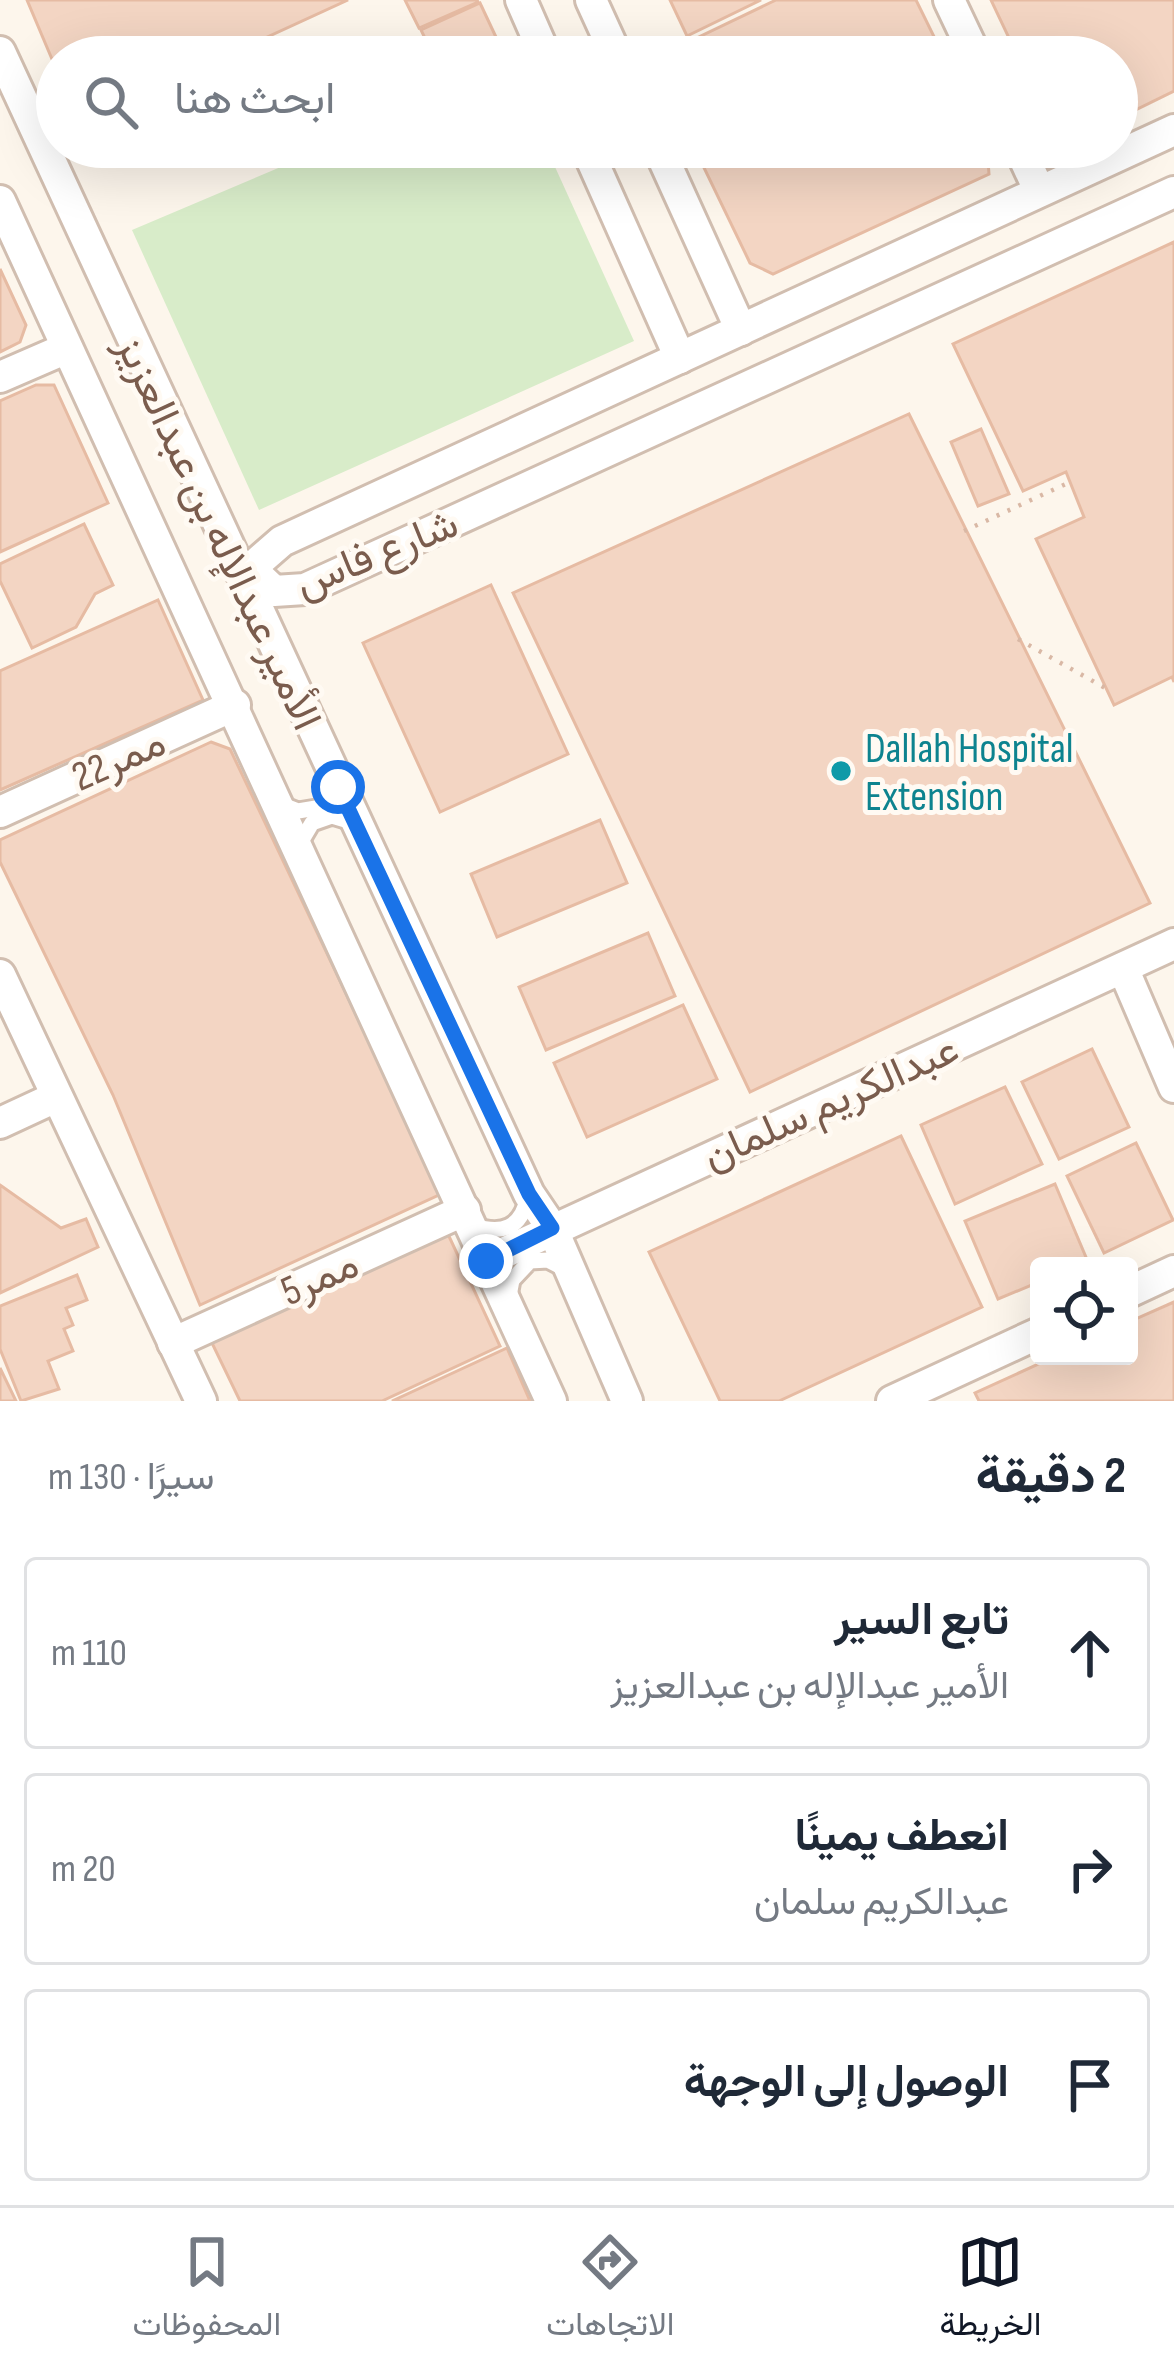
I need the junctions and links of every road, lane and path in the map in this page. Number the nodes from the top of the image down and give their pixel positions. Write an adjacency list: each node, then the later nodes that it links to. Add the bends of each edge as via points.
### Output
1 (521, 0): 4 (street)
2 (591, 0): 5 (street)
3 (950, 0): 6 (street)
4 (537, 36)
5 (607, 36)
6 (966, 36)
7 (1, 57): 9 (street, الأمير عبدالإله بن عبدالعزيز)
8 (1174, 130): 10 (street, شارع فاس)
9 (36, 133)
10 (1138, 146)
11 (52, 168): 32 (street, الأمير عبدالإله بن عبدالعزيز)
12 (595, 168): 20 (street)
13 (668, 168): 19 (street)
14 (1029, 168): 16 (street)
15 (1088, 168): 16 (street, شارع فاس)
16 (1039, 190): 21 (street, شارع فاس)
17 (1174, 192): 27 (street, شارع فاس)
18 (0, 201): 22 (street, الأمير عبدالإله بن عبدالعزيز)
19 (722, 287): 20 (street, via 716,320 701,331 683,332); 21 (street)
20 (658, 308): 23 (street)
21 (741, 331): 23 (street, شارع فاس)
22 (67, 348): 24 (street); 31 (street, الأمير عبدالإله بن عبدالعزيز)
23 (680, 358): 25 (street, شارع فاس)
24 (0, 377)
25 (436, 470): 27 (street, via 431,506 450,519); 27 (street, شارع فاس, via 282,541 256,567 260,581 274,591 305,589)
26 (1070, 482): 28 (path)
27 (467, 515)
28 (964, 531)
29 (1018, 639): 30 (path)
30 (1107, 689)
31 (236, 705): 33 (street, الأمير عبدالإله بن عبدالعزيز); 34 (street, ممر22)
32 (338, 787): 33 (lane, via 322,807); 35 (street, الأمير عبدالإله بن عبدالعزيز)
33 (280, 804): 36 (street, الأمير عبدالإله بن عبدالعزيز)
34 (0, 812)
35 (355, 823): 36 (lane, via 320,820); 43 (street, الأمير عبدالإله بن عبدالعزيز)
36 (299, 844): 44 (street, الأمير عبدالإله بن عبدالعزيز)
37 (1174, 944): 38 (street, عبدالكريم سلمان)
38 (1123, 968): 40 (street); 45 (street, عبدالكريم سلمان)
39 (0, 975): 41 (street)
40 (1174, 1087)
41 (56, 1097): 42 (street); 52 (street)
42 (0, 1123)
43 (529, 1194): 44 (lane, via 507,1230); 45 (street, الأمير عبدالإله بن عبدالعزيز)
44 (469, 1218): 46 (street, الأمير عبدالإله بن عبدالعزيز); 52 (street, ممر5)
45 (552, 1228): 46 (street, عبدالكريم سلمان); 48 (street, الأمير عبدالإله بن عبدالعزيز)
46 (486, 1261): 50 (street, الأمير عبدالإله بن عبدالعزيز)
47 (1174, 1271): 49 (street)
48 (572, 1272): 50 (lane, via 548,1260 530,1262 512,1280); 55 (street, الأمير عبدالإله بن عبدالعزيز)
49 (1138, 1288)
50 (507, 1305): 54 (street, الأمير عبدالإله بن عبدالعزيز)
51 (1030, 1338): 56 (street)
52 (173, 1343): 53 (street)
53 (201, 1401)
54 (551, 1401)
55 (628, 1401)
56 (892, 1401)

